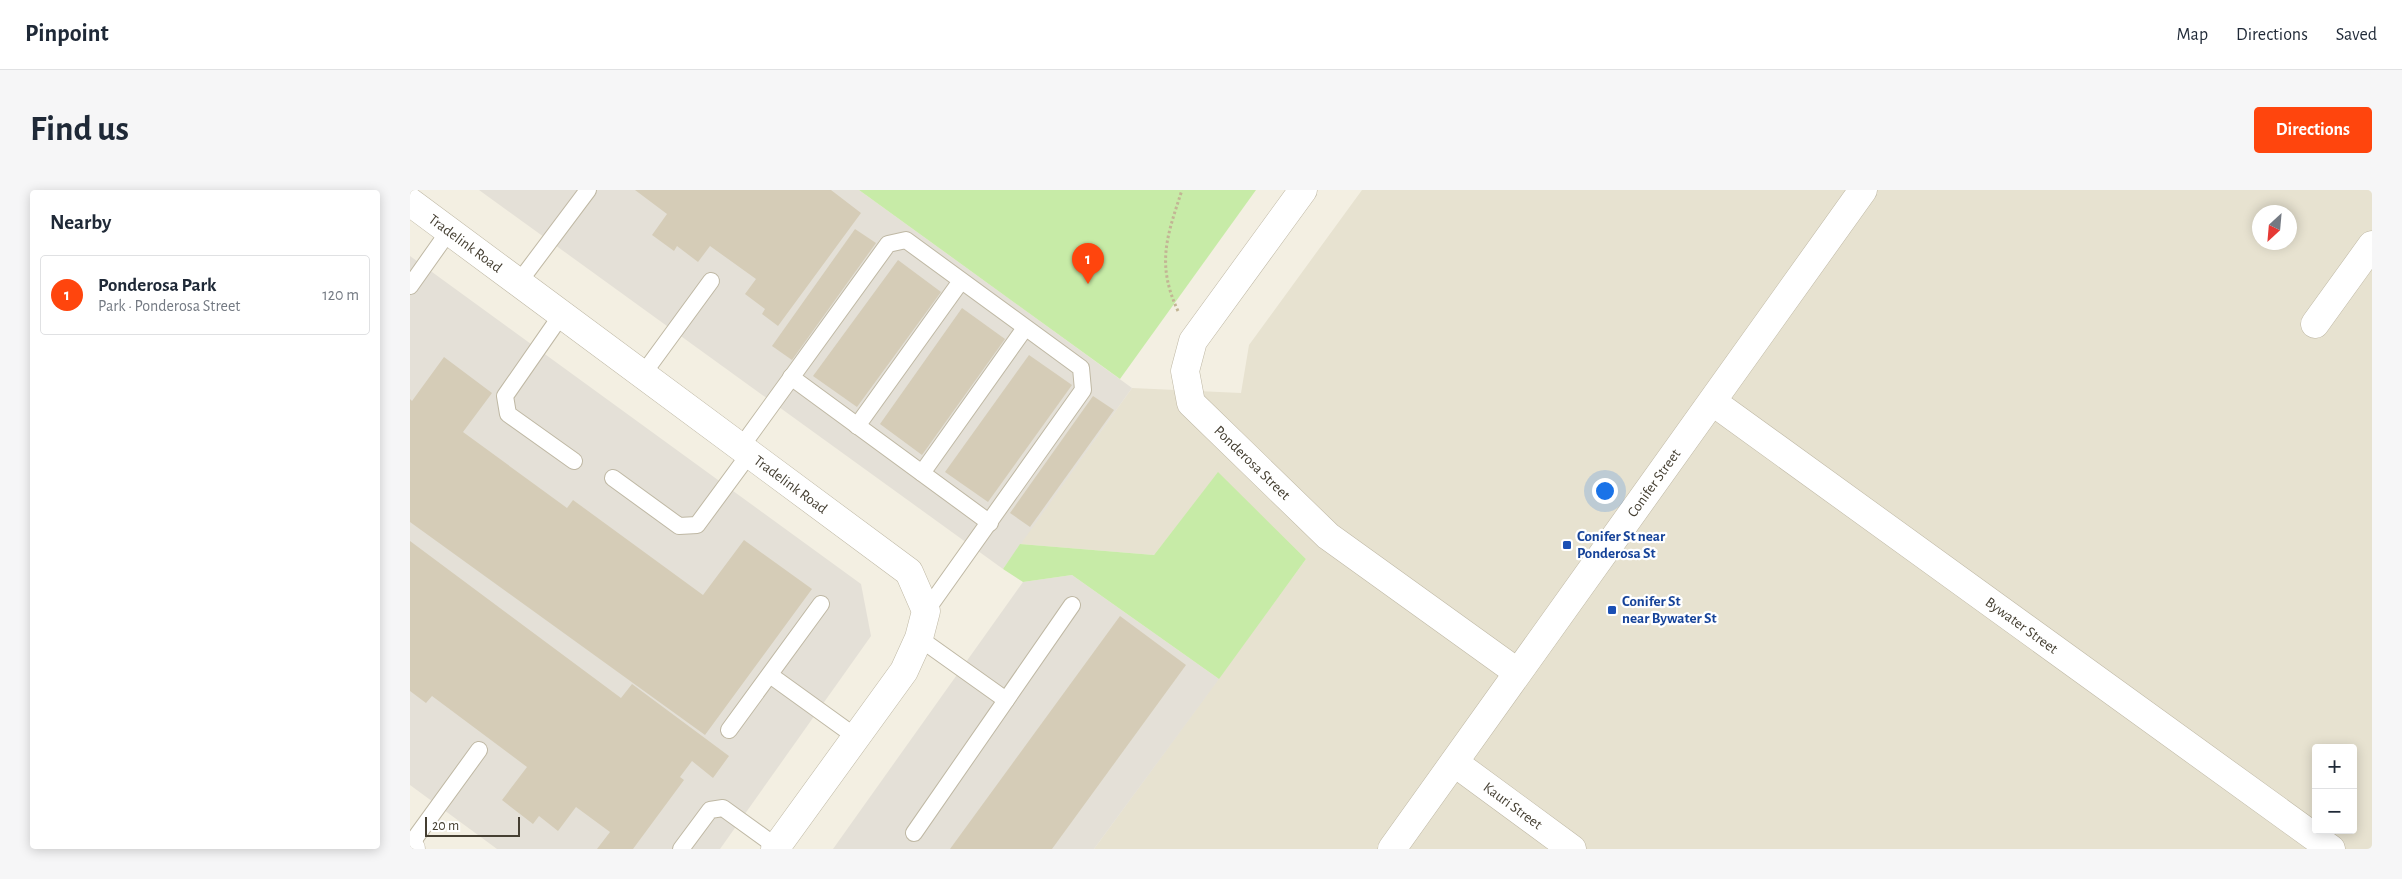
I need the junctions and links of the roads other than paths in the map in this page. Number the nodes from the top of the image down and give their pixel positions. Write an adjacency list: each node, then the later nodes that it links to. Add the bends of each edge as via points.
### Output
1 (588, 190): 9 (lane)
2 (1303, 190): 27 (street, Ponderosa Street, via 1193,341 1185,372 1191,403 1328,536)
3 (1863, 190): 16 (street, Conifer Street)
4 (410, 202): 5 (street, Tradelink Road)
5 (449, 231): 9 (street, Tradelink Road); 10 (lane)
6 (2372, 245): 12 (street)
7 (711, 281): 14 (lane)
8 (961, 281): 13 (lane); 15 (lane, via 906,240 888,244); 17 (lane)
9 (519, 282): 11 (street, Tradelink Road)
10 (410, 286)
11 (562, 314): 14 (street, Tradelink Road); 19 (lane, via 505,396 508,414)
12 (2315, 324)
13 (1025, 328): 20 (lane); 22 (lane, via 1081,368 1083,390)
14 (642, 374): 18 (street, Tradelink Road)
15 (791, 377): 17 (lane); 18 (lane)
16 (1713, 402): 27 (street, Conifer Street); 40 (street, Bywater Street)
17 (857, 426): 20 (lane)
18 (745, 450): 21 (lane, via 697,525 679,526); 25 (street, Tradelink Road, via 909,572)
19 (574, 461)
20 (922, 473): 22 (lane)
21 (613, 478)
22 (990, 523): 25 (lane)
23 (821, 604): 28 (lane)
24 (1072, 605): 29 (lane)
25 (926, 611): 26 (street)
26 (919, 638): 29 (lane); 31 (street, via 904,671)
27 (1517, 672): 33 (street, Conifer Street)
28 (770, 675): 30 (lane); 31 (lane)
29 (1006, 700): 34 (lane)
30 (729, 730)
31 (856, 737): 36 (street)
32 (479, 750): 35 (lane)
33 (1455, 763): 38 (street, Conifer Street); 39 (street, Kauri Street)
34 (914, 833)
35 (410, 847)
36 (776, 848): 37 (lane, via 723,808 710,810)
37 (681, 849)
38 (1392, 849)
39 (1572, 849)
40 (2331, 849)

